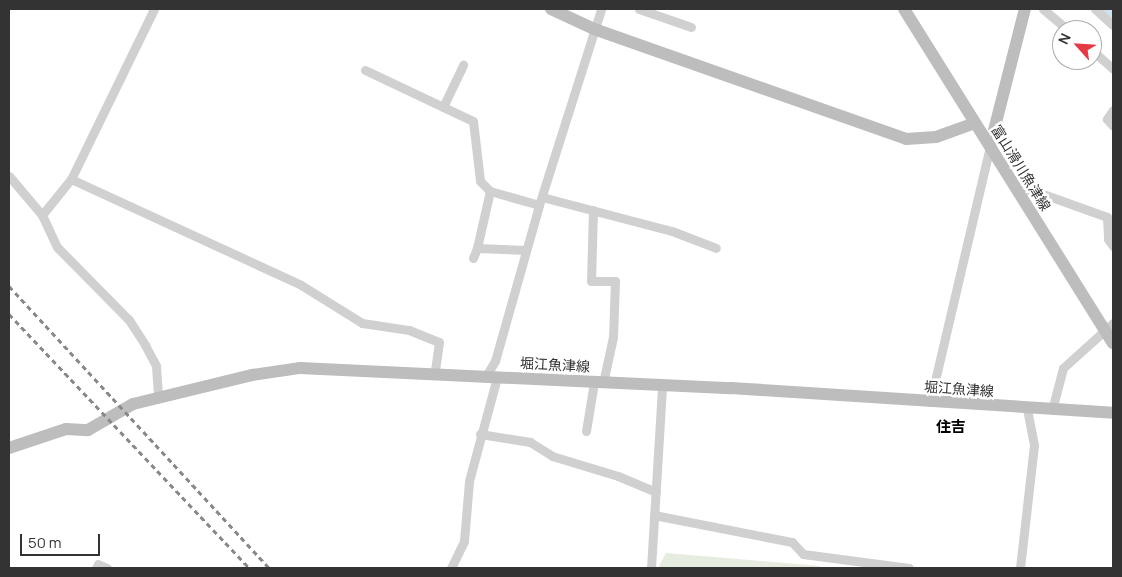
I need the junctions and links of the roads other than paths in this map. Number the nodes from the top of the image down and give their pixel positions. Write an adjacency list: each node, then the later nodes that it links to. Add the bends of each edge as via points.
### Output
1 (551, 9): 13 (main road)
2 (601, 9): 13 (street)
3 (639, 9): 9 (street)
4 (904, 9): 20 (main road, 富山滑川魚津線)
5 (1026, 9): 22 (main road)
6 (1043, 9): 10 (street)
7 (1095, 9): 11 (street)
8 (151, 10): 24 (street)
9 (663, 13): 12 (street)
10 (1056, 20)
11 (1113, 25)
12 (691, 27)
13 (594, 29): 20 (main road, via 906,139 936,137); 27 (street)
14 (1102, 59): 16 (street)
15 (462, 65): 18 (street)
16 (1113, 69)
17 (365, 70): 18 (street)
18 (443, 107): 25 (street, via 473,121 480,181)
19 (1113, 110): 21 (street, via 1107,119)
20 (976, 122): 22 (main road, 富山滑川魚津線)
21 (1113, 126)
22 (990, 146): 26 (main road, 富山滑川魚津線); 42 (street)
23 (9, 176): 29 (street)
24 (71, 179): 29 (street); 37 (street, via 301,285 362,323 409,330 439,342)
25 (490, 191): 27 (street); 31 (street)
26 (1019, 192): 30 (street, via 1029,189 1107,217 1108,239); 35 (main road, 富山滑川魚津線)
27 (540, 201): 28 (street); 33 (street)
28 (592, 210): 32 (street, via 672,231); 39 (street, via 591,281 614,281 613,337)
29 (42, 215): 41 (street, via 57,247 129,320 146,345 156,366)
30 (1113, 246)
31 (477, 248): 33 (street); 34 (street)
32 (716, 248)
33 (526, 250): 38 (street)
34 (474, 258)
35 (1109, 326): 36 (main road, 富山滑川魚津線); 44 (street, via 1063,368)
36 (1113, 343)
37 (435, 372): 38 (main road, 堀江魚津線); 41 (main road, 堀江魚津線, via 355,368 278,370)
38 (491, 377): 39 (main road, 堀江魚津線); 47 (street)
39 (599, 382): 40 (main road, 堀江魚津線); 46 (street)
40 (662, 387): 42 (main road, 堀江魚津線); 49 (street)
41 (158, 398): 48 (main road, 堀江魚津線, via 122,407 88,430 66,429)
42 (930, 402): 43 (main road, 堀江魚津線)
43 (1027, 409): 44 (main road, 堀江魚津線); 56 (street, via 1034,445)
44 (1052, 410): 45 (main road, 堀江魚津線)
45 (1113, 414)
46 (586, 431)
47 (480, 434): 49 (street, via 530,442 552,456 618,476); 53 (street, via 469,481 466,528)
48 (9, 448)
49 (656, 492): 50 (street)
50 (654, 516): 54 (street); 55 (street, via 792,542 803,554)
51 (96, 568): 52 (street, via 98,564)
52 (107, 568)
53 (452, 568)
54 (651, 568)
55 (909, 568)
56 (1020, 568)

